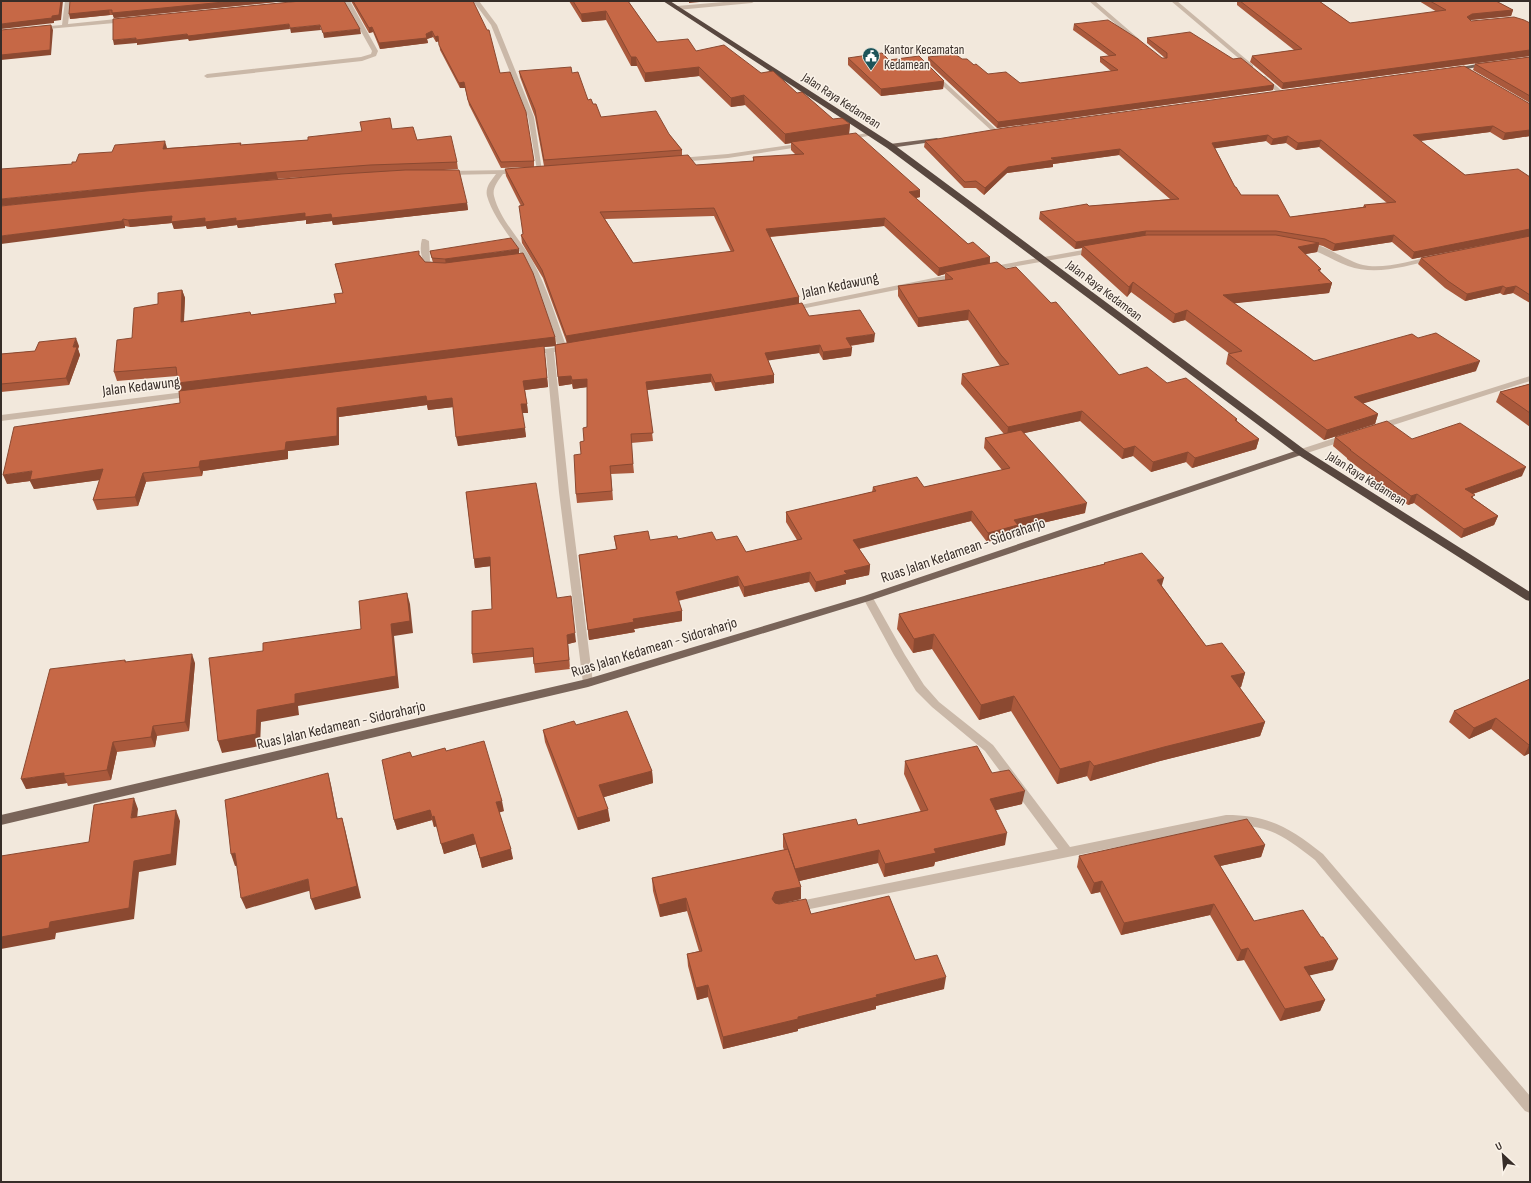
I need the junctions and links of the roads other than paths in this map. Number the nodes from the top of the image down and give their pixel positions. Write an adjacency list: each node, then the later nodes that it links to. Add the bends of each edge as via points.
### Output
1 (68, 1): 10 (street)
2 (347, 1): 18 (street, via 375,51 374,55 362,59)
3 (476, 1): 32 (street, via 494,25 531,117)
4 (666, 1): 8 (highway, Jalan Raya Kedamean)
5 (752, 1): 8 (street)
6 (1092, 1): 12 (street)
7 (1174, 1): 20 (street)
8 (677, 8): 25 (highway, Jalan Raya Kedamean)
9 (136, 19): 10 (street)
10 (65, 26): 11 (street)
11 (30, 30)
12 (1141, 44)
13 (1493, 64): 15 (main road)
14 (927, 67): 23 (street)
15 (1463, 68): 16 (main road); 17 (street)
16 (1447, 70)
17 (1470, 72)
18 (208, 76)
19 (1289, 92): 20 (main road)
20 (1281, 93): 21 (main road)
21 (1273, 94)
22 (1004, 131): 23 (main road)
23 (996, 132): 24 (main road)
24 (988, 133)
25 (871, 134): 26 (street); 29 (highway, Jalan Raya Kedamean)
26 (841, 139)
27 (943, 139): 29 (main road)
28 (811, 144): 30 (street, via 728,156)
29 (890, 146): 39 (highway, Jalan Raya Kedamean)
30 (674, 160)
31 (548, 170): 32 (street)
32 (534, 171): 34 (street)
33 (438, 173): 34 (street)
34 (500, 173): 43 (street, via 490,190 491,197 523,259 539,281)
35 (425, 241): 40 (street, via 428,265)
36 (1296, 244): 38 (street, via 1320,249 1364,268 1377,269)
37 (1100, 248): 39 (street, Jalan Kedawung)
38 (1438, 257)
39 (1041, 258): 41 (street, Jalan Kedawung); 51 (highway, Jalan Raya Kedamean)
40 (446, 268)
41 (785, 310)
42 (578, 346): 43 (street)
43 (563, 349): 44 (street)
44 (550, 350): 45 (street); 54 (street, via 564,492)
45 (526, 353)
46 (1530, 378): 49 (street)
47 (197, 394): 48 (street, Jalan Kedawung)
48 (1, 418)
49 (1368, 430)
50 (1353, 435): 51 (street)
51 (1301, 452): 52 (highway, Jalan Raya Kedamean); 53 (main road, Ruas Jalan Kedamean - Sidoraharjo)
52 (1530, 597)
53 (868, 598): 54 (main road, Ruas Jalan Kedamean - Sidoraharjo); 56 (street, via 920,688 989,748)
54 (588, 683): 55 (main road, Ruas Jalan Kedamean - Sidoraharjo)
55 (1, 820)
56 (1067, 852): 57 (street); 58 (street, via 1226,820 1249,820 1291,836 1319,857)
57 (779, 910)
58 (1530, 1106)

